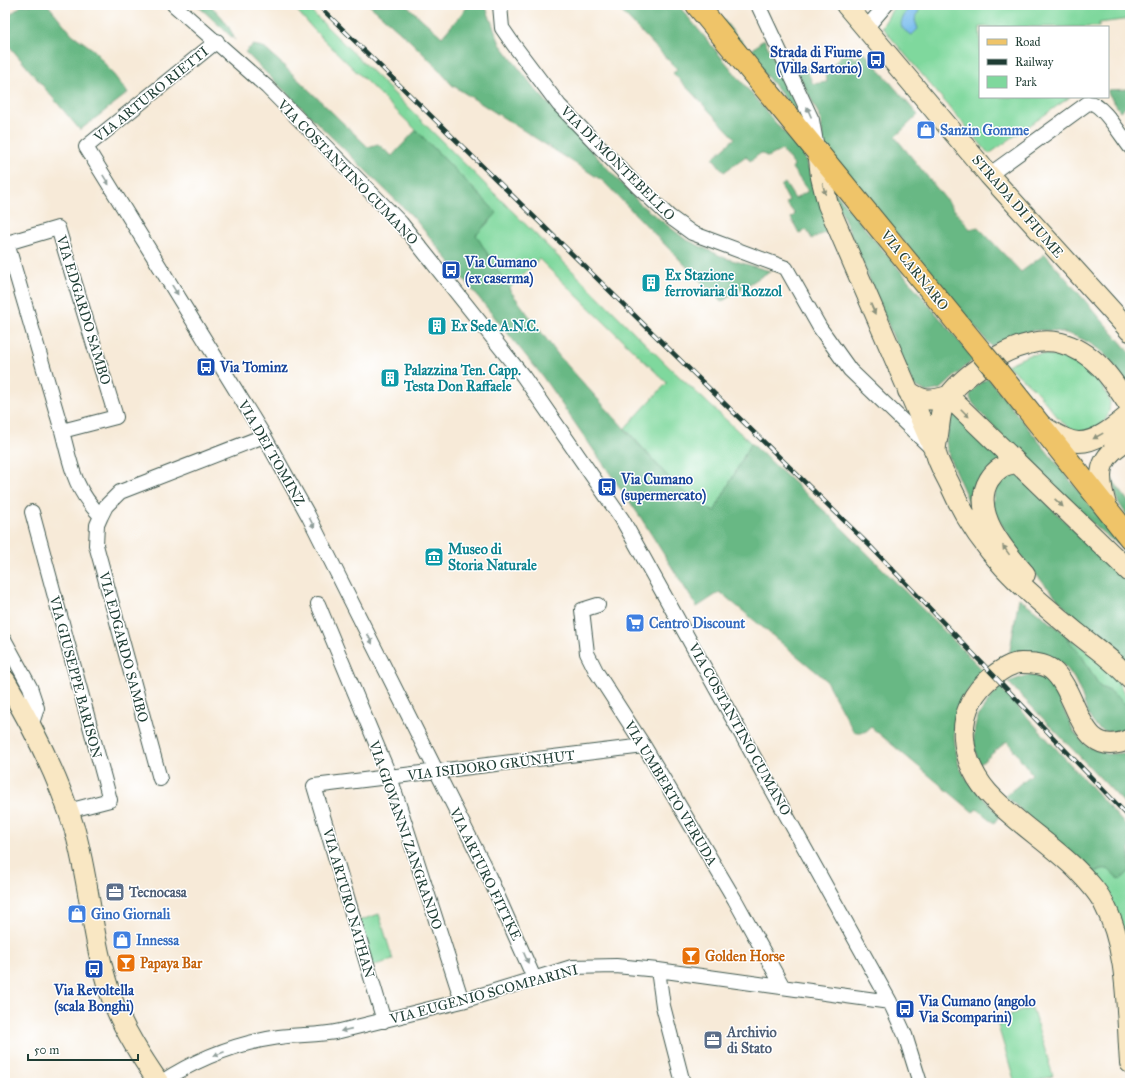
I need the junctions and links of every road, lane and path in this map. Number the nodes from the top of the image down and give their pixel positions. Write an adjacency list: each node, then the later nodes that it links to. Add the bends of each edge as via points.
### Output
1 (174, 5): 8 (street, VIA COSTANTINO CUMANO)
2 (500, 5): 22 (street, VIA DI MONTEBELLO, via 502,28 513,44 559,105 627,175 670,217 692,233 786,268 820,328 850,370)
3 (697, 5): 11 (main road, VIA CARNARO)
4 (758, 5): 11 (street, one-way to 4, via 812,120)
5 (846, 5): 7 (street, STRADA DI FIUME)
6 (886, 5): 7 (street)
7 (867, 27): 12 (street, STRADA DI FIUME)
8 (217, 41): 9 (street, VIA ARTURO RIETTI); 47 (street, VIA COSTANTINO CUMANO, via 267,87 401,223 523,376 622,519)
9 (86, 147): 20 (street, VIA DEI TOMINZ, one-way to 20)
10 (1130, 147): 12 (street, via 1100,107 1092,102)
11 (818, 150): 14 (street, one-way to 14, via 828,205); 18 (main road, VIA CARNARO, bridge)
12 (989, 175): 13 (street, STRADA DI FIUME)
13 (1130, 331)
14 (908, 391): 15 (street, via 921,400); 22 (street)
15 (948, 396): 16 (street, via 1001,354 1025,345 1059,342 1076,348 1101,366); 22 (street, via 943,406); 23 (street, one-way to 23)
16 (1130, 406)
17 (1130, 414): 18 (street, one-way to 18, via 1093,439 1079,442 1066,439)
18 (1042, 426): 24 (main road, VIA CARNARO)
19 (62, 431): 19 (street, VIA EDGARDO SAMBO, via 116,417 58,228 7,243); 26 (street, VIA EDGARDO SAMBO, via 82,496)
20 (264, 436): 26 (street, VIA EDGARDO SAMBO, via 120,492 106,506); 38 (street, VIA DEI TOMINZ, one-way to 38, via 308,515)
21 (1130, 439): 24 (street, via 1106,456 1102,468 1101,488)
22 (935, 452): 31 (street, via 958,504 976,534 996,560 1017,581)
23 (1016, 463): 28 (street, one-way to 28); 31 (street, one-way to 23, via 1003,546 984,511 983,498 994,472 1005,465)
24 (1107, 508): 27 (main road, VIA CARNARO)
25 (32, 512): 42 (street, VIA GIUSEPPE BARISON, via 110,800)
26 (101, 516): 40 (street, VIA EDGARDO SAMBO, via 97,525 96,545)
27 (1130, 538)
28 (1130, 572)
29 (318, 604): 39 (street, VIA GIOVANNI ZANGRANDO)
30 (598, 605): 37 (street, VIA UMBERTO VERUDA, via 582,610 587,653)
31 (1066, 623): 33 (street)
32 (5, 641): 35 (street, via 30,687 37,708)
33 (1130, 679)
34 (5, 680): 35 (street)
35 (31, 726): 42 (street)
36 (1130, 739): 49 (street, via 1122,743 1097,740 1088,733 1081,722 1066,687 1052,669 1037,663 1019,662 1002,668 979,689 968,707 963,730 965,755 976,778 993,799 1074,867 1103,902 1120,951)
37 (644, 746): 38 (street, VIA ISIDORO GRÜNHUT); 45 (street, VIA UMBERTO VERUDA)
38 (436, 772): 39 (street, VIA ISIDORO GRÜNHUT); 44 (street, VIA ARTURO FITTKE, one-way to 44, via 486,870)
39 (390, 778): 41 (street, VIA ISIDORO GRÜNHUT); 46 (street, VIA GIOVANNI ZANGRANDO)
40 (160, 779)
41 (314, 786): 48 (street, VIA ARTURO NATHAN)
42 (68, 811): 50 (street, via 84,867 98,948 112,998 126,1031)
43 (658, 970): 44 (street, VIA EUGENIO SCOMPARINI, via 616,966 572,967); 45 (street, VIA EUGENIO SCOMPARINI); 51 (street, via 663,1006)
44 (534, 978): 46 (street, VIA EUGENIO SCOMPARINI)
45 (783, 987): 47 (street, VIA EUGENIO SCOMPARINI)
46 (462, 1001): 48 (street, VIA EUGENIO SCOMPARINI)
47 (890, 1002): 52 (street, VIA COSTANTINO CUMANO, via 905,1035)
48 (384, 1021): 50 (street, VIA EUGENIO SCOMPARINI, one-way to 50, via 326,1035 281,1037 250,1042 203,1060)
49 (1130, 1063)
50 (159, 1083)
51 (683, 1083)
52 (920, 1083)

